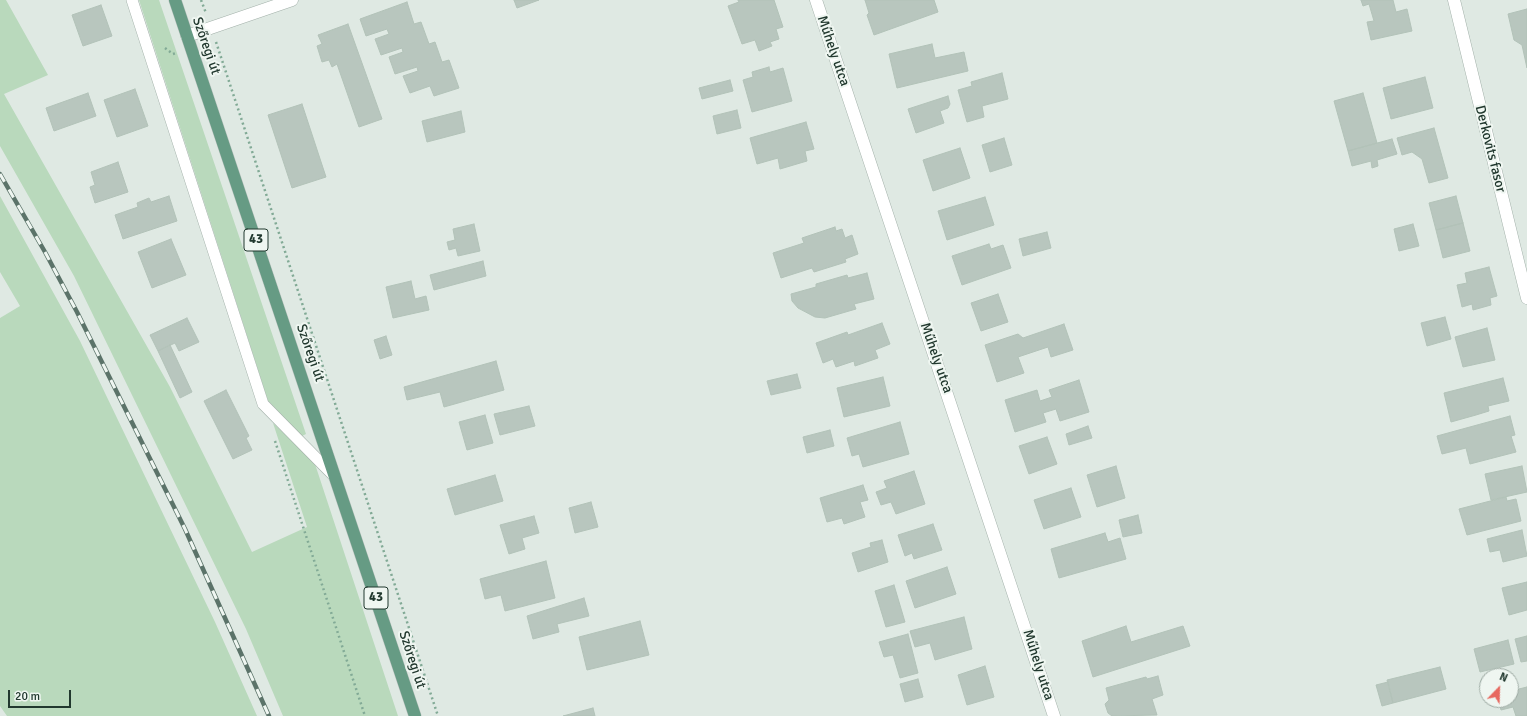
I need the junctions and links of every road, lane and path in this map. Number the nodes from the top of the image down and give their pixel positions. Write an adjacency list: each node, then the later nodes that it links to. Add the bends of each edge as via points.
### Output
1 (132, 0): 11 (lane, via 263,404)
2 (175, 0): 8 (main road, Szőregi út / 43)
3 (201, 0): 7 (path)
4 (292, 0): 7 (street)
5 (816, 0): 15 (street, Műhely utca)
6 (1454, 0): 9 (street, Derkovits fasor)
7 (211, 28): 8 (street); 14 (path)
8 (187, 36): 11 (main road, Szőregi út / 43)
9 (1527, 298)
10 (273, 434): 12 (path)
11 (337, 479): 13 (main road, Szőregi út / 43)
12 (365, 716)
13 (415, 716)
14 (438, 716)
15 (1054, 716)

